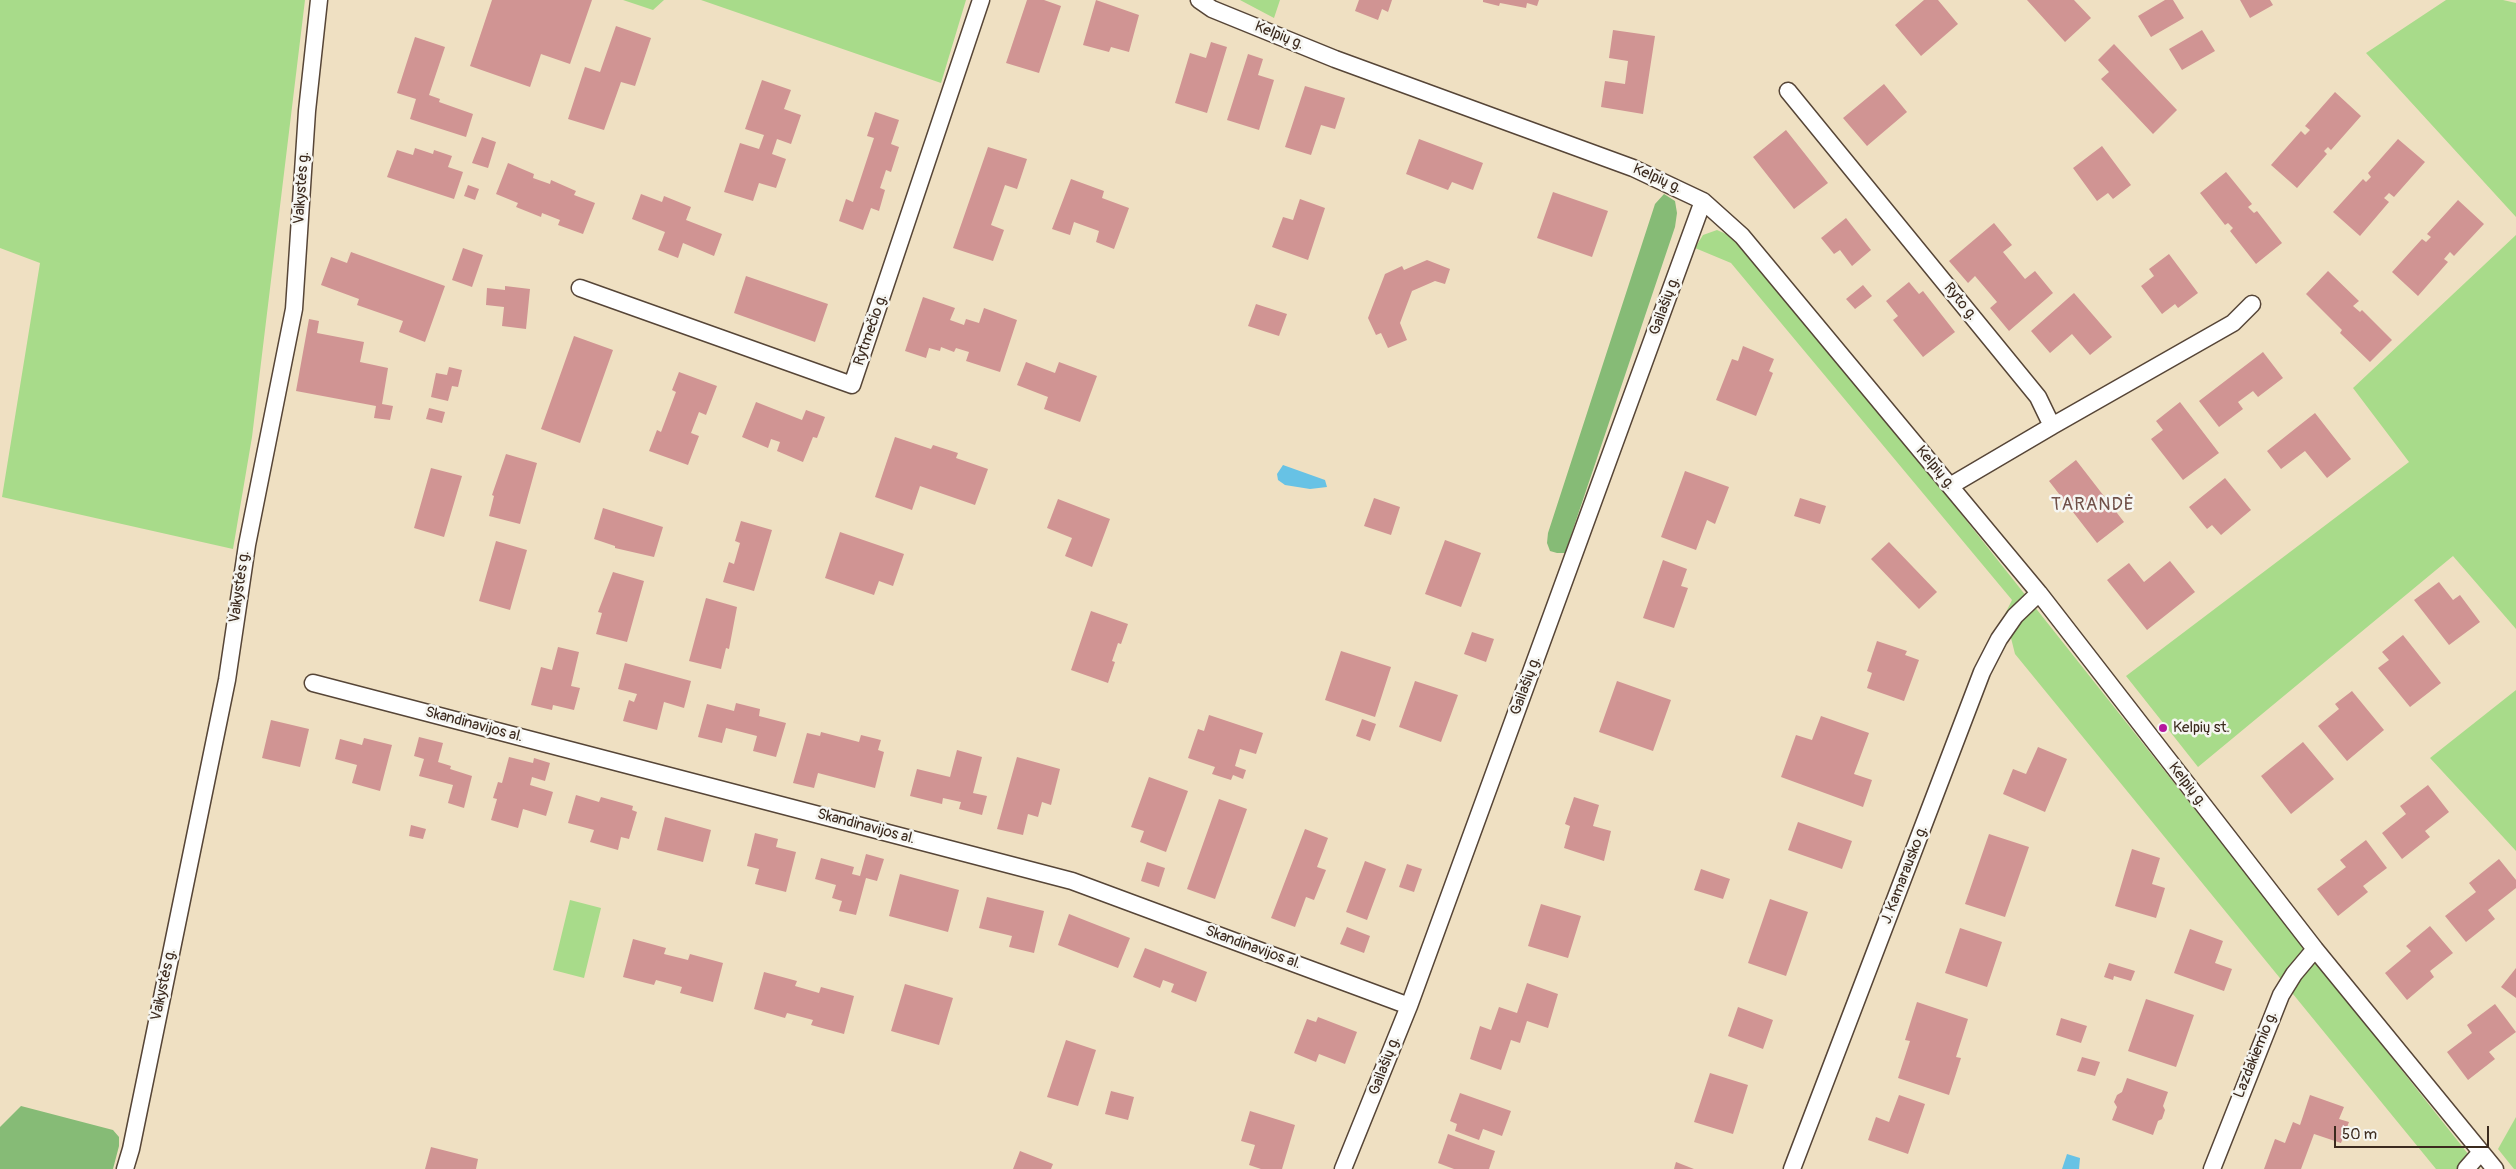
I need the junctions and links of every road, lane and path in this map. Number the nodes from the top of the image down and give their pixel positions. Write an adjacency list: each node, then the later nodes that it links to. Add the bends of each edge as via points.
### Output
1 (319, 0): 15 (street, Vaikystės g., via 307,111 294,310 247,545 227,680)
2 (981, 0): 6 (street, Rytmečio g., via 852,385)
3 (1199, 0): 5 (street, Kelpių g., via 1212,9 1335,59 1633,168)
4 (1788, 91): 8 (street, Ryto g., via 2038,397)
5 (1703, 201): 9 (street, Kelpių g., via 1742,236); 13 (street, Gailašių g.)
6 (580, 288)
7 (2252, 304): 8 (street, via 2233,323)
8 (2052, 426): 9 (street)
9 (1950, 486): 10 (street, Kelpių g.)
10 (2039, 593): 12 (street, Kelpių g.); 17 (street, J. Kamarausko g., via 2015,616 1982,672)
11 (313, 683): 13 (street, Skandinavijos al., via 1072,881)
12 (2315, 950): 14 (street, Kelpių g.); 18 (street, Lazdakiemio g., via 2281,995)
13 (1409, 1006): 16 (street, Gailašių g.)
14 (2481, 1152): 19 (street); 20 (street, Kelpių g.)
15 (125, 1169)
16 (1343, 1169)
17 (1792, 1169)
18 (2212, 1169)
19 (2466, 1169)
20 (2495, 1169)

